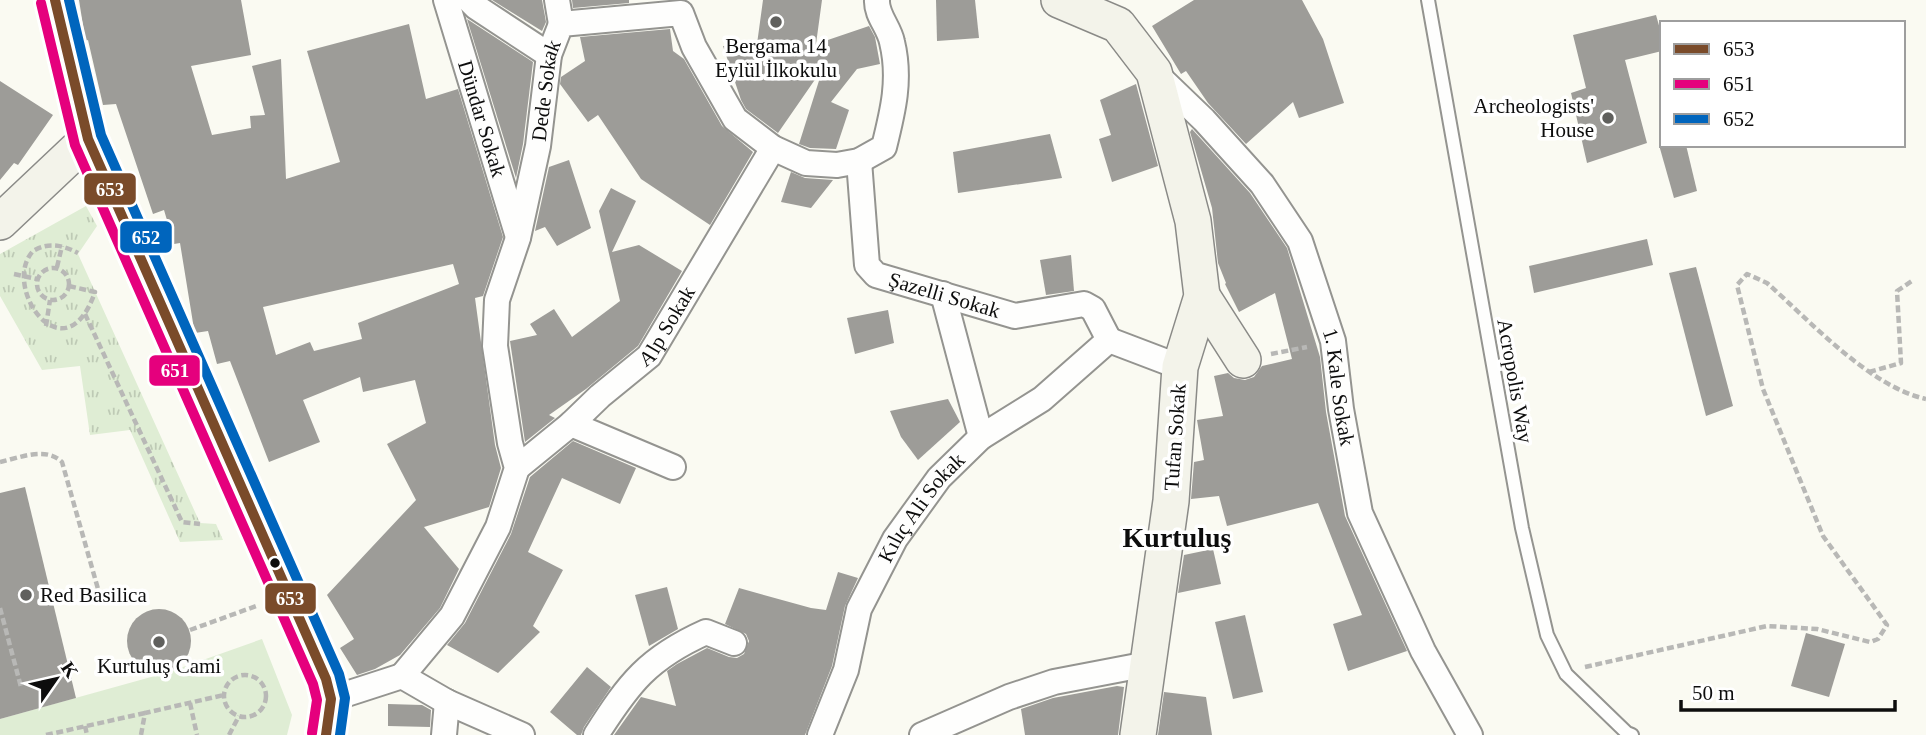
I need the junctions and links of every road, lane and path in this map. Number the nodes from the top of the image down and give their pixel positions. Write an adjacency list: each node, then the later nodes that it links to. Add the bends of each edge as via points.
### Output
1 (55, 0): 10 (main road)
2 (446, 0): 14 (street, Dündar Sokak)
3 (469, 0): 8 (street)
4 (877, 0): 12 (street, via 892,41 897,96 884,147)
5 (1059, 0): 9 (main road, Tufan Sokak, via 1118,25)
6 (1428, 0): 45 (lane, Acropolis Way, via 1522,528 1547,635)
7 (559, 12): 8 (street, Dede Sokak); 11 (street, Dede Sokak, via 681,13 694,47 735,119)
8 (549, 54): 14 (street, Dede Sokak, via 538,146)
9 (1154, 72): 22 (main road, Tufan Sokak, via 1193,221); 28 (street, 1. Kale Sokak, via 1262,184 1300,241)
10 (88, 139): 13 (main road); 49 (main road, via 318,659)
11 (773, 148): 12 (street, Dede Sokak, via 806,163); 33 (street, Alp Sokak, via 649,356)
12 (859, 161): 21 (street, Şazelli Sokak, via 867,265 876,275)
13 (0, 222)
14 (518, 238): 37 (street, Dede Sokak, via 497,300 495,346)
15 (62, 246): 16 (path); 17 (path); 18 (path, via 42,247 20,262 14,274)
16 (78, 253)
17 (57, 267): 18 (path, via 47,268); 20 (path, via 65,272)
18 (37, 279): 23 (path, via 41,295)
19 (1912, 281): 31 (path, via 1897,291 1901,363)
20 (69, 286): 23 (path, via 64,296); 24 (path, via 95,292)
21 (943, 294): 27 (street, Şazelli Sokak, via 1015,316 1084,304 1093,309); 34 (street)
22 (1202, 296): 29 (main road, Tufan Sokak); 30 (main road, Tufan Sokak)
23 (50, 300): 26 (path)
24 (85, 314): 26 (path, via 73,323); 38 (path, via 182,522)
25 (33, 322): 26 (path)
26 (46, 327)
27 (1109, 340): 30 (street); 34 (street, Kılıç Ali Sokak, via 1042,399)
28 (1333, 341): 29 (path); 67 (street, 1. Kale Sokak, via 1360,513 1423,651)
29 (1243, 360)
30 (1180, 367): 44 (main road, Tufan Sokak, via 1171,501)
31 (1868, 372): 32 (path); 45 (path, via 1767,283 1747,274 1737,285 1763,389 1823,536 1887,625 1878,639 1870,642 1817,629 1767,626)
32 (1926, 399)
33 (571, 424): 36 (street); 37 (street, Alp Sokak)
34 (981, 437): 64 (street, Kılıç Ali Sokak, via 939,478 895,539 859,609 846,670)
35 (0, 462): 39 (path, via 44,453 62,461)
36 (673, 467)
37 (517, 468): 46 (street, via 498,527 452,616)
38 (200, 524)
39 (102, 603)
40 (267, 603): 42 (path)
41 (0, 608): 47 (path)
42 (190, 630)
43 (734, 643): 63 (street, via 706,632 671,648 636,678)
44 (1148, 664): 65 (street, via 1054,682); 66 (main road, Tufan Sokak)
45 (1566, 674): 68 (lane, Acropolis Way)
46 (402, 676): 49 (street); 50 (street)
47 (21, 687)
48 (224, 695): 51 (path); 53 (path, via 228,708); 53 (path, via 229,683 240,676 253,677 263,687 263,707 252,716)
49 (331, 699): 60 (main road)
50 (447, 702): 61 (street); 62 (street)
51 (190, 703): 52 (path); 58 (path)
52 (145, 713): 54 (path); 57 (path)
53 (239, 716): 59 (path)
54 (85, 726): 55 (path); 56 (path)
55 (46, 735)
56 (87, 735)
57 (141, 735)
58 (197, 735)
59 (229, 735)
60 (326, 735)
61 (444, 735)
62 (523, 735)
63 (596, 735)
64 (820, 735)
65 (922, 735)
66 (1138, 735)
67 (1470, 735)
68 (1632, 735)

